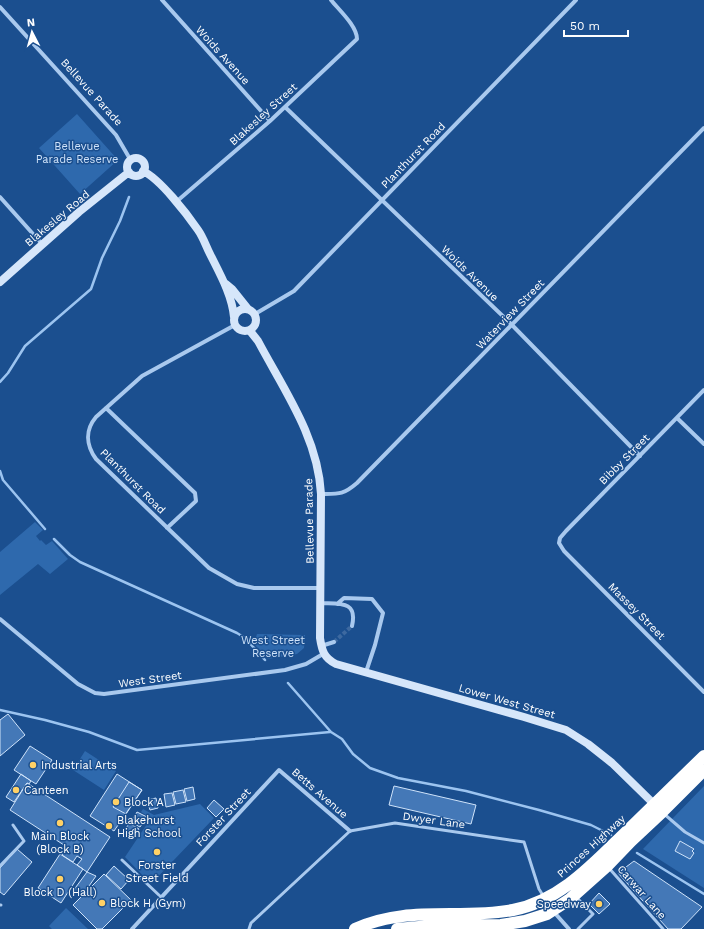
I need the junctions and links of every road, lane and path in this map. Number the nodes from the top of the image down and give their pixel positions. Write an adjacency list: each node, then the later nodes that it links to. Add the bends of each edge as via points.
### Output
1 (162, 0): 6 (street, Woids Avenue)
2 (331, 0): 5 (street, Blakesley Street, via 353,26 357,38)
3 (576, 0): 12 (street, Planthurst Road)
4 (0, 7): 8 (street, Bellevue Parade, via 116,135)
5 (285, 106): 6 (street, Blakesley Street); 12 (street, Woids Avenue)
6 (270, 121): 13 (street, Blakesley Street)
7 (704, 128): 20 (street, Waterview Street)
8 (130, 160): 9 (street, via 142,160 145,165); 10 (street, via 127,166)
9 (143, 171): 10 (street, via 136,176); 13 (street, via 150,174)
10 (129, 172): 14 (street, Blakesley Road)
11 (0, 197): 14 (street)
12 (382, 200): 18 (street, Planthurst Road, via 294,290); 20 (street, Woids Avenue)
13 (176, 202): 16 (street, via 198,231)
14 (42, 244): 15 (street, Blakesley Road)
15 (0, 282)
16 (224, 282): 17 (street); 19 (street, via 232,302)
17 (248, 309): 18 (street); 19 (street, via 240,310)
18 (255, 314): 21 (street, via 257,324)
19 (235, 321): 21 (street, via 241,331); 23 (street, Planthurst Road, via 142,376)
20 (512, 325): 26 (street, Woids Avenue); 27 (street, Waterview Street, via 357,484 347,492)
21 (250, 331): 27 (street, Bellevue Parade, via 306,430 320,478)
22 (704, 390): 24 (street, Bibby Street)
23 (106, 408): 28 (street, Planthurst Road, via 89,428 91,452); 28 (street, via 195,493 196,501)
24 (677, 418): 25 (street); 26 (street, Bibby Street)
25 (704, 444)
26 (640, 456): 29 (street, Bibby Street, via 566,530)
27 (321, 494): 30 (street, Bellevue Parade)
28 (167, 528): 30 (street, Planthurst Road, via 209,568 237,584 254,588)
29 (559, 543): 38 (street, Massey Street)
30 (321, 588): 31 (street, Bellevue Parade)
31 (320, 604): 32 (street); 36 (street, Bellevue Parade)
32 (337, 604): 34 (street, via 346,604 350,608 354,619); 37 (street, via 344,598 372,599 383,612)
33 (0, 620): 36 (street, West Street, via 78,684 95,693 104,694 291,669 306,664)
34 (352, 626)
35 (334, 642): 36 (street, West Street)
36 (322, 650): 37 (street, Lower West Street, via 327,659 336,664)
37 (366, 673): 42 (street, Lower West Street, via 566,730 612,763)
38 (704, 692)
39 (704, 756): 42 (highway, Princes Highway)
40 (279, 770): 44 (street, Betts Avenue); 50 (street, Forster Street)
41 (704, 770): 42 (highway, Princes Highway)
42 (658, 809): 45 (lane, via 685,832); 48 (highway, Princes Highway); 51 (highway, Princes Highway, via 583,873)
43 (13, 825): 47 (lane, via 24,841)
44 (350, 831): 51 (lane, Dwyer Lane, via 395,823 522,841 526,844 539,889); 54 (lane, via 251,923)
45 (704, 843)
46 (122, 860): 50 (lane)
47 (0, 866)
48 (608, 866): 49 (highway, Princes Highway); 59 (lane, Carwar Lane)
49 (574, 895): 52 (highway, Princes Highway); 58 (lane, via 593,914)
50 (161, 897): 53 (street, Forster Street)
51 (546, 899): 52 (street); 55 (highway, Princes Highway, via 514,910 406,915 375,921)
52 (553, 911): 56 (highway, Princes Highway, via 532,919 501,925); 57 (street)
53 (132, 929)
54 (249, 929)
55 (355, 929)
56 (397, 929)
57 (569, 929)
58 (578, 929)
59 (663, 929)

